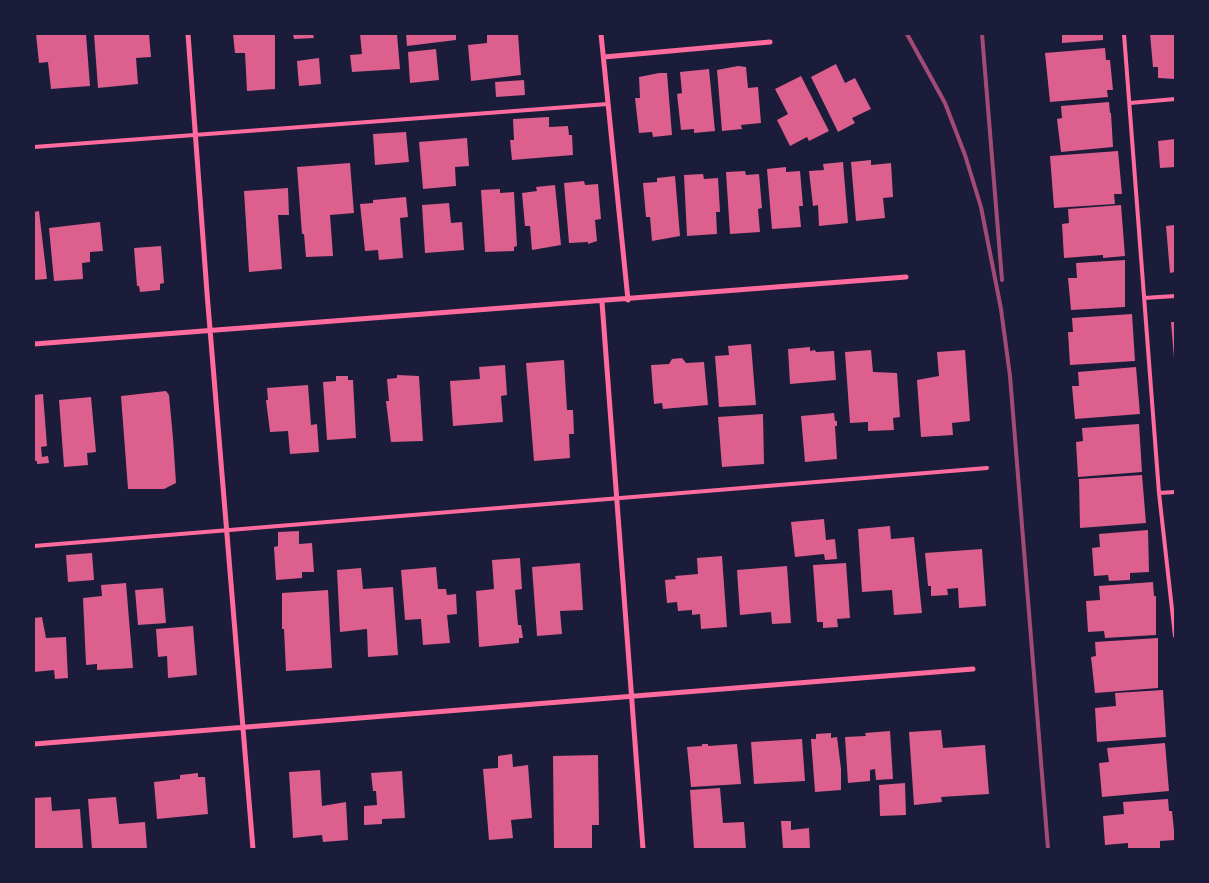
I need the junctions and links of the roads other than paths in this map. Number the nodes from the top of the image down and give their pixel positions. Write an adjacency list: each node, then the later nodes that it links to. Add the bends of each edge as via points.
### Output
1 (188, 34): 9 (street)
2 (602, 34): 5 (street)
3 (1124, 34): 7 (lane)
4 (770, 42): 5 (street)
5 (604, 57): 8 (street)
6 (1175, 99): 7 (lane)
7 (1130, 102): 13 (lane)
8 (608, 104): 9 (lane); 14 (street)
9 (196, 134): 10 (lane); 16 (street)
10 (34, 146)
11 (906, 277): 14 (street)
12 (1175, 296): 13 (lane)
13 (1144, 298): 20 (lane)
14 (628, 300): 15 (street)
15 (602, 302): 16 (street); 21 (street)
16 (210, 331): 17 (street); 22 (street)
17 (34, 344)
18 (987, 468): 21 (lane)
19 (1175, 492): 20 (lane)
20 (1159, 493): 24 (lane)
21 (616, 498): 22 (lane); 26 (street)
22 (226, 530): 23 (lane); 27 (street)
23 (34, 546)
24 (1175, 636)
25 (973, 669): 26 (street)
26 (631, 696): 27 (street); 30 (street)
27 (243, 727): 28 (street); 29 (street)
28 (34, 744)
29 (253, 849)
30 (643, 849)

